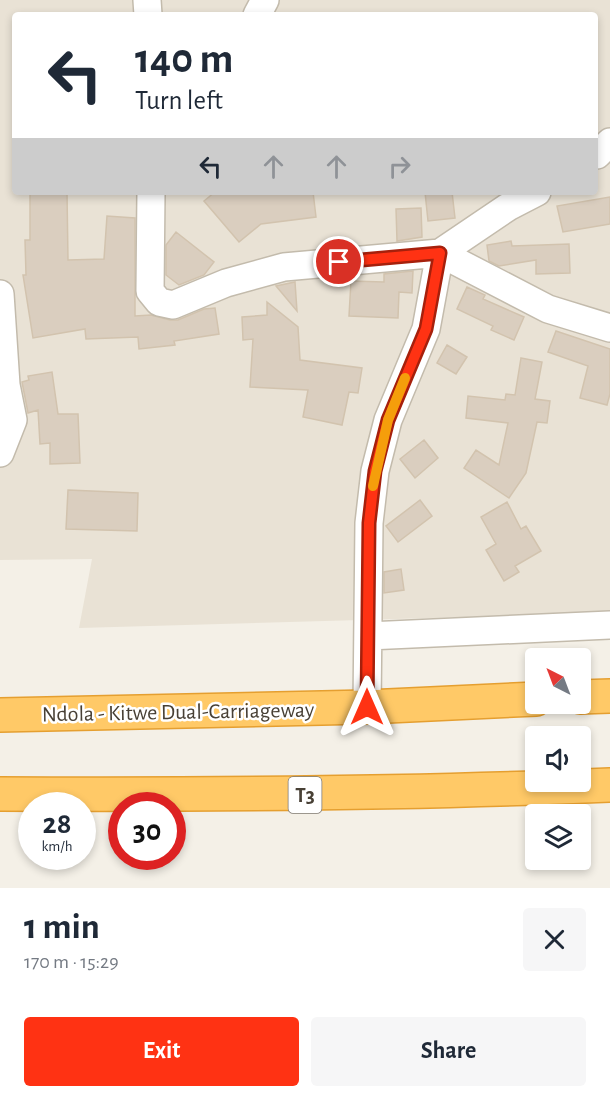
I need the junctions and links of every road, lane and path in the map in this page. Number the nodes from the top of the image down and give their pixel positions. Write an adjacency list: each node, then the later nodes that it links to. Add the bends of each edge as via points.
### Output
1 (151, 195): 3 (street, via 150,291 159,302 173,305 226,283 284,267)
2 (531, 195): 3 (street)
3 (440, 253): 5 (street, via 548,309); 8 (street, via 426,329 388,420 375,471 369,523)
4 (0, 294): 6 (street, via 6,385 13,420)
5 (610, 328)
6 (0, 453)
7 (610, 625): 8 (street)
8 (368, 636): 12 (street)
9 (610, 696): 10 (highway)
10 (591, 697)
11 (525, 700): 12 (highway, Ndola - Kitwe Dual-Carriageway)
12 (367, 707): 13 (highway, Ndola - Kitwe Dual-Carriageway)
13 (0, 715)
14 (610, 785): 15 (highway, T3, via 313,795)
15 (0, 794)

